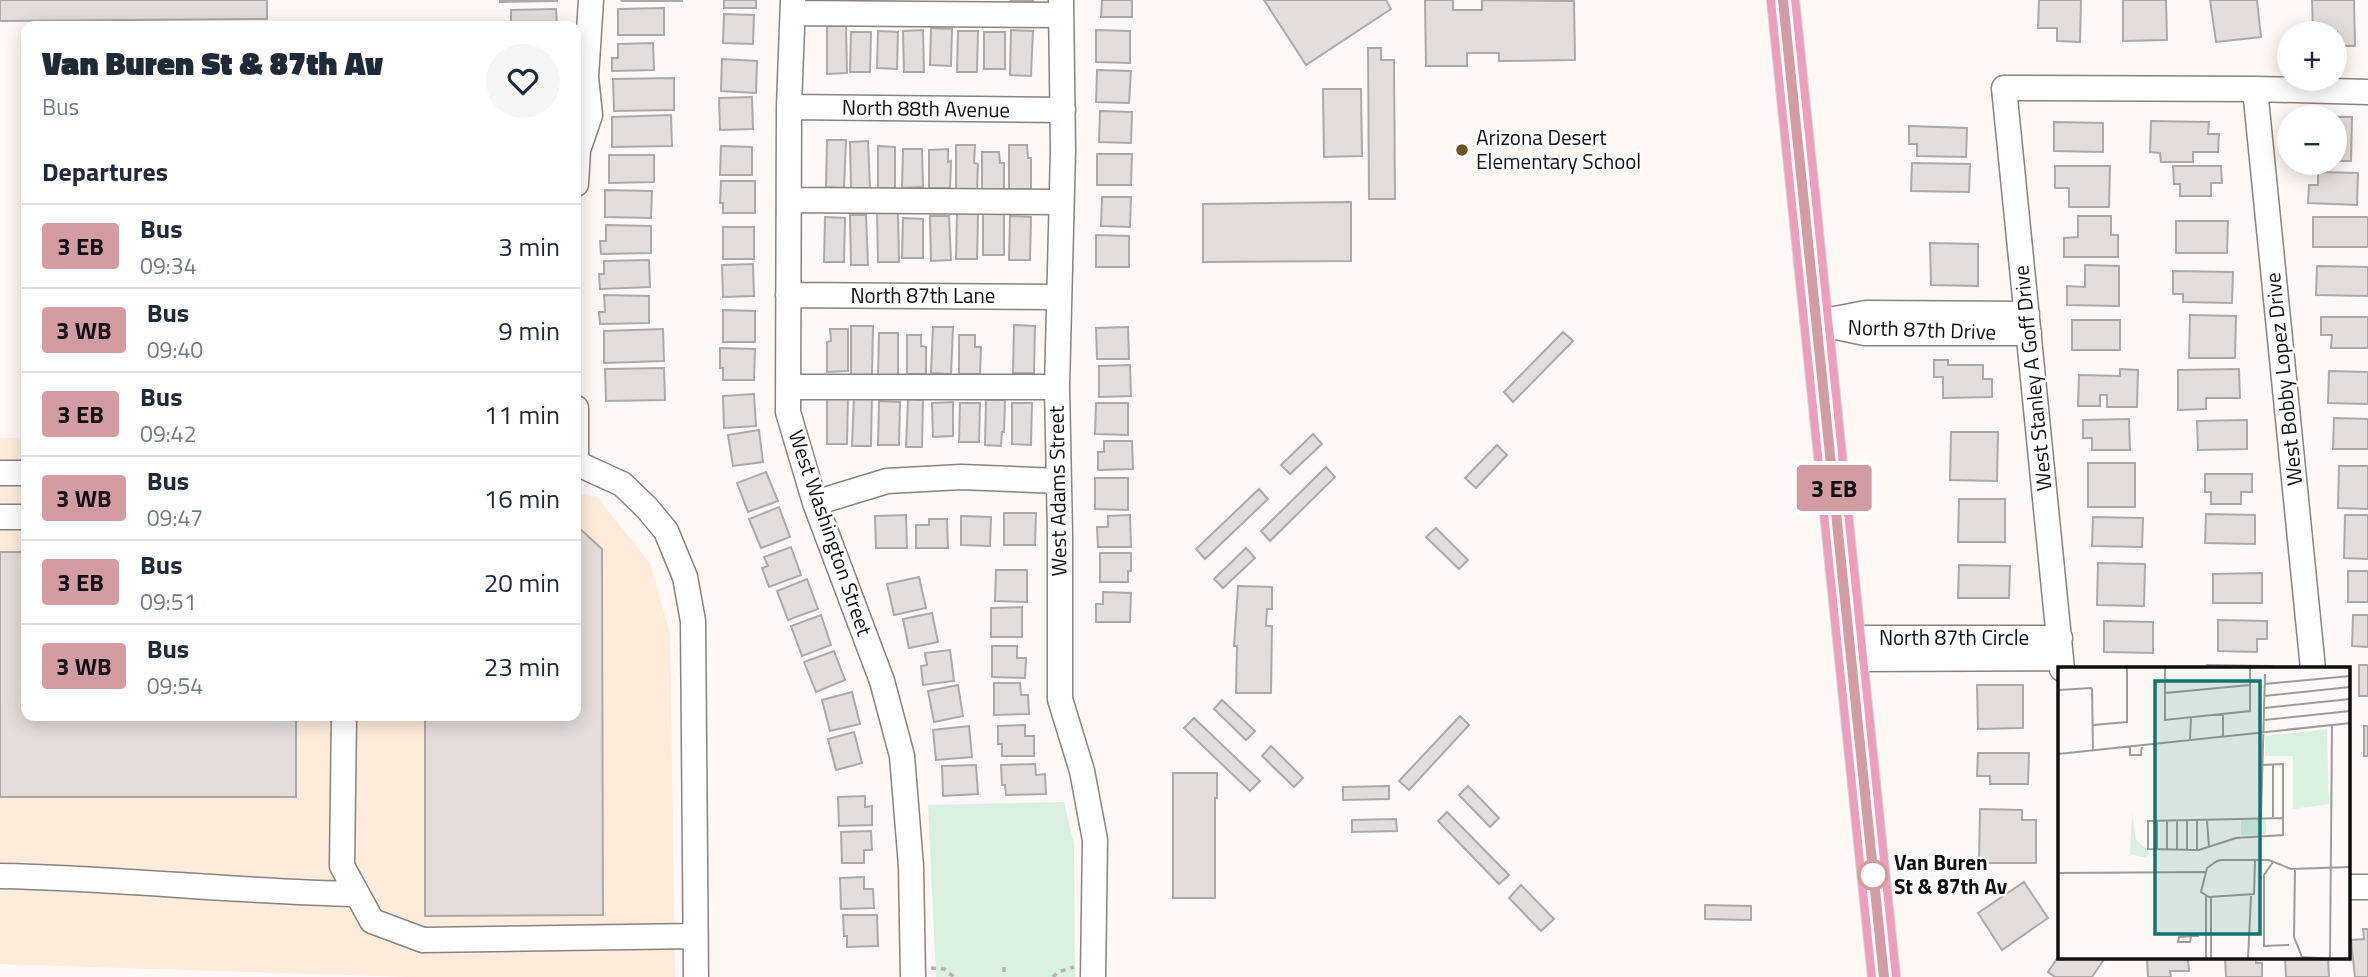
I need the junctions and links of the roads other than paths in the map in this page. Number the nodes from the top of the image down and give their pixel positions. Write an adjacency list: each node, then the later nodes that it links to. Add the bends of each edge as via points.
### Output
1 (591, 0): 5 (street)
2 (1783, 0): 15 (main road)
3 (793, 6): 4 (street); 8 (street, West Washington Street)
4 (1061, 8): 9 (street, West Adams Street)
5 (581, 85): 10 (street, via 590,115)
6 (2255, 89): 7 (street); 16 (street, West Stanley A Goff Drive, via 2004,88); 28 (street, West Bobby Lopez Drive)
7 (2368, 92)
8 (789, 107): 9 (street, North 88th Avenue); 11 (street, West Washington Street)
9 (1063, 110): 12 (street, West Adams Street)
10 (581, 136)
11 (790, 201): 12 (street); 13 (street, West Washington Street)
12 (1061, 202): 14 (street, West Adams Street)
13 (788, 295): 14 (street, North 87th Lane); 17 (street, West Washington Street)
14 (1059, 297): 18 (street, West Adams Street)
15 (1817, 323): 16 (street, North 87th Drive, via 1866,333); 26 (main road)
16 (2028, 323): 27 (street, West Stanley A Goff Drive)
17 (788, 387): 18 (street); 23 (street, West Washington Street, via 788,412)
18 (1057, 387): 22 (street, West Adams Street)
19 (581, 465): 34 (street, via 622,484 647,508 666,530 685,577 693,621)
20 (0, 473): 21 (street)
21 (21, 473)
22 (1059, 481): 23 (street, via 961,477 887,481); 37 (street, West Adams Street, via 1060,699 1082,771 1095,840)
23 (815, 503): 36 (street, West Washington Street, via 882,681 902,756 911,866)
24 (0, 517): 25 (street)
25 (21, 517)
26 (1850, 648): 27 (street, North 87th Circle); 38 (main road)
27 (2061, 655)
28 (2313, 667)
29 (344, 721): 33 (street, via 342,866)
30 (0, 876): 33 (street)
31 (2350, 887): 32 (street)
32 (2368, 887)
33 (357, 894): 34 (street, via 372,921 423,940)
34 (695, 936): 35 (street)
35 (696, 977)
36 (913, 977)
37 (1093, 977)
38 (1884, 977)

